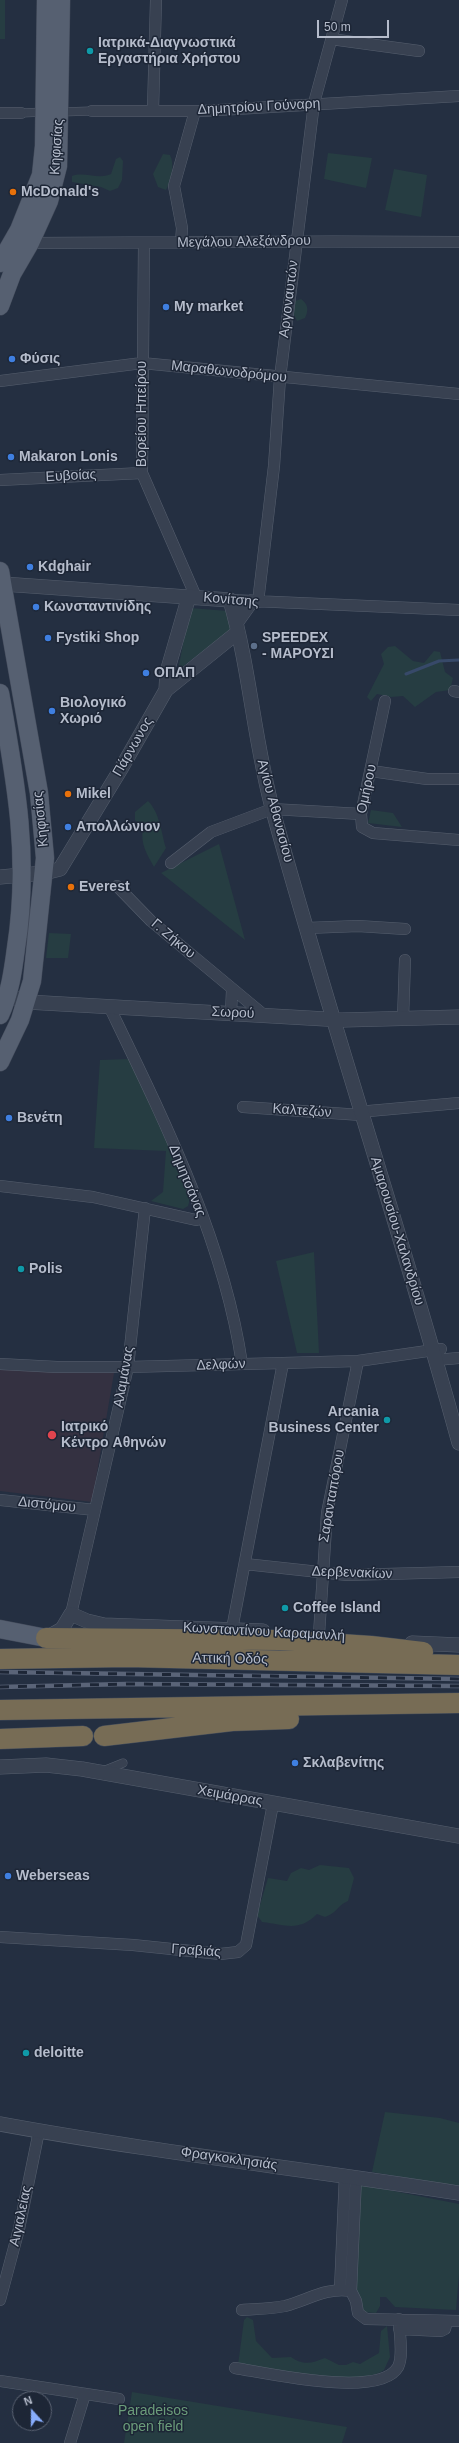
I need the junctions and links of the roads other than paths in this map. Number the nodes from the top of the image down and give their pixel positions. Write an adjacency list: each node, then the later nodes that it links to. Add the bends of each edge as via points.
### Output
1 (46, 0): 12 (main road, Κηφισίας)
2 (61, 0): 12 (main road, Κηφισίας)
3 (156, 0): 9 (street)
4 (342, 0): 5 (street, Αργοναυτών)
5 (332, 39): 6 (street); 8 (street, Αργοναυτών)
6 (419, 51)
7 (459, 96): 8 (street, Δημητρίου Γούναρη)
8 (314, 103): 11 (street, Δημητρίου Γούναρη); 17 (street, Αργοναυτών)
9 (154, 110): 10 (street, Δημητρίου Γούναρη); 11 (street, Δημητρίου Γούναρη)
10 (92, 111): 12 (street, Δημητρίου Γούναρη)
11 (195, 111): 20 (street, via 174,186 182,228)
12 (52, 112): 14 (street, Δημητρίου Γούναρη); 15 (main road, Κηφισίας, via 41,176)
13 (0, 113): 14 (street)
14 (21, 113)
15 (24, 236): 16 (main road); 19 (street, Μεγάλου Αλεξάνδρου); 21 (main road, Κηφισίας); 22 (main road, Κηφισίας)
16 (0, 241)
17 (296, 241): 18 (street, Μεγάλου Αλεξάνδρου); 20 (street, Μεγάλου Αλεξάνδρου); 24 (street, Αργοναυτών)
18 (459, 242)
19 (144, 243): 20 (street, Μεγάλου Αλεξάνδρου); 23 (street, Βορείου Ηπείρου)
20 (181, 243)
21 (0, 262)
22 (0, 306)
23 (142, 363): 24 (street, Μαραθωνοδρόμου); 25 (street, Μαραθωνοδρόμου); 27 (street, Βορείου Ηπείρου)
24 (280, 378): 26 (street, Μαραθωνοδρόμου); 32 (street, Αργοναυτών, via 274,473)
25 (0, 381)
26 (459, 394)
27 (142, 473): 28 (street, Ευβοίας); 30 (street, Βορείου Ηπείρου)
28 (0, 480)
29 (1, 577): 30 (street, Κονίτσης); 44 (main road, Κηφισίας, via 39,792 45,843)
30 (193, 596): 31 (street, Κονίτσης); 35 (street, via 167,672)
31 (230, 600): 32 (street, Κονίτσης); 34 (street, Αγίου Αθανασίου)
32 (255, 602): 33 (street, Κονίτσης); 34 (street, Πάρνωνος)
33 (459, 610)
34 (237, 628): 35 (street, Πάρνωνος); 40 (street, Αγίου Αθανασίου, via 254,729)
35 (166, 690): 44 (street, Πάρνωνος, via 64,862 57,871)
36 (0, 694): 45 (main road, Κηφισίας, via 19,798)
37 (385, 701): 38 (street, Ομήρου)
38 (371, 771): 39 (street, via 427,779); 41 (street, Ομήρου)
39 (459, 779)
40 (272, 809): 41 (street); 43 (street, via 211,832); 48 (street, Αγίου Αθανασίου)
41 (361, 814): 42 (street, Ομήρου, via 360,823 367,832)
42 (459, 840)
43 (171, 863)
44 (44, 873): 45 (street, Πάρνωνος); 53 (main road, Κηφισίας, via 32,981)
45 (22, 875): 46 (street, Πάρνωνος); 52 (main road, Κηφισίας, via 20,921)
46 (0, 877)
47 (117, 886): 51 (street, Γ. Ζήκου, via 151,921 179,942)
48 (307, 928): 49 (street, via 358,926); 60 (street, Αγίου Αθανασίου)
49 (405, 929)
50 (404, 960): 59 (street)
51 (232, 990): 55 (street); 57 (street, Γ. Ζήκου)
52 (9, 996): 53 (street, Σωρού); 56 (main road, Κηφισίας)
53 (27, 1002): 54 (street, Σωρού); 61 (main road, Κηφισίας)
54 (109, 1006): 55 (street, Σωρού); 67 (street, Δημητσάνας, via 161,1117)
55 (231, 1013): 57 (street, Σωρού)
56 (0, 1015)
57 (264, 1015): 60 (street, Σωρού)
58 (459, 1017): 59 (street, Σωρού)
59 (403, 1018): 60 (street, Σωρού)
60 (334, 1020): 64 (street, Αμαρουσίου-Χαλανδρίου)
61 (0, 1062)
62 (459, 1103): 64 (street, Καλτεζών)
63 (243, 1107): 64 (street, Καλτεζών)
64 (365, 1113): 68 (street, Αμαρουσίου-Χαλανδρίου)
65 (0, 1186): 66 (street, via 93,1197)
66 (145, 1208): 67 (street, via 196,1220); 74 (street, Αλαμάνας)
67 (203, 1218): 73 (street, Δημητσάνας, via 232,1305)
68 (439, 1355): 69 (street, Δελφών); 70 (street, Δελφών); 75 (street, Αμαρουσίου-Χαλανδρίου); 76 (street, Αμαρουσίου-Χαλανδρίου)
69 (459, 1358)
70 (358, 1361): 71 (street, Δελφών); 81 (street, Σαρανταπόρου, via 326,1513)
71 (283, 1363): 73 (street, Δελφών); 79 (street)
72 (0, 1364): 74 (street, Δελφών)
73 (242, 1364): 74 (street, Δελφών)
74 (128, 1367): 78 (street, Αλαμάνας)
75 (459, 1412)
76 (459, 1443)
77 (0, 1500): 78 (street, Διστόμου)
78 (95, 1510): 82 (street, Αλαμάνας)
79 (245, 1564): 81 (street, Δερβενακίων); 84 (street)
80 (459, 1572): 81 (street, Δερβενακίων, via 368,1576)
81 (321, 1574): 85 (street, Σαρανταπόρου)
82 (71, 1614): 84 (street, Κωνσταντίνου Καραμανλή, via 104,1625); 87 (street, via 62,1629)
83 (0, 1629): 87 (main road)
84 (232, 1629): 85 (street, Κωνσταντίνου Καραμανλή)
85 (318, 1634): 88 (street, Κωνσταντίνου Καραμανλή)
86 (0, 1637): 87 (main road)
87 (46, 1638): 90 (highway, via 303,1641 405,1650)
88 (459, 1645)
89 (0, 1659): 91 (highway, Αττική Οδός, via 128,1657)
90 (459, 1659)
91 (459, 1665)
92 (459, 1703): 93 (highway)
93 (0, 1710)
94 (459, 1712): 96 (highway, via 237,1721)
95 (83, 1736): 97 (highway)
96 (104, 1736)
97 (0, 1739)
98 (123, 1763): 100 (street)
99 (0, 1767): 100 (street, Χειμάρρας, via 58,1766)
100 (100, 1772): 101 (street, Χειμάρρας)
101 (274, 1804): 102 (street, Χειμάρρας); 103 (street, Γραβιάς, via 246,1944 238,1952 216,1954 133,1945)
102 (459, 1836)
103 (0, 1937)
104 (0, 2124): 105 (street, Φραγκοκλησιάς)
105 (39, 2131): 106 (street, Φραγκοκλησιάς); 109 (street, Αιγιαλείας, via 19,2229)
106 (350, 2176): 107 (street, Φραγκοκλησιάς); 108 (street)
107 (459, 2193)
108 (346, 2290): 110 (street, via 313,2295 287,2305); 112 (street, via 356,2302 358,2313 363,2318)
109 (0, 2300)
110 (242, 2310)
111 (459, 2321): 112 (street, via 447,2320 445,2329 441,2331)
112 (399, 2324): 113 (street, via 400,2361 390,2376 379,2381 355,2384 328,2382)
113 (235, 2368)
114 (0, 2381): 115 (street)
115 (85, 2394): 116 (street); 117 (street)
116 (119, 2399)
117 (70, 2443)

